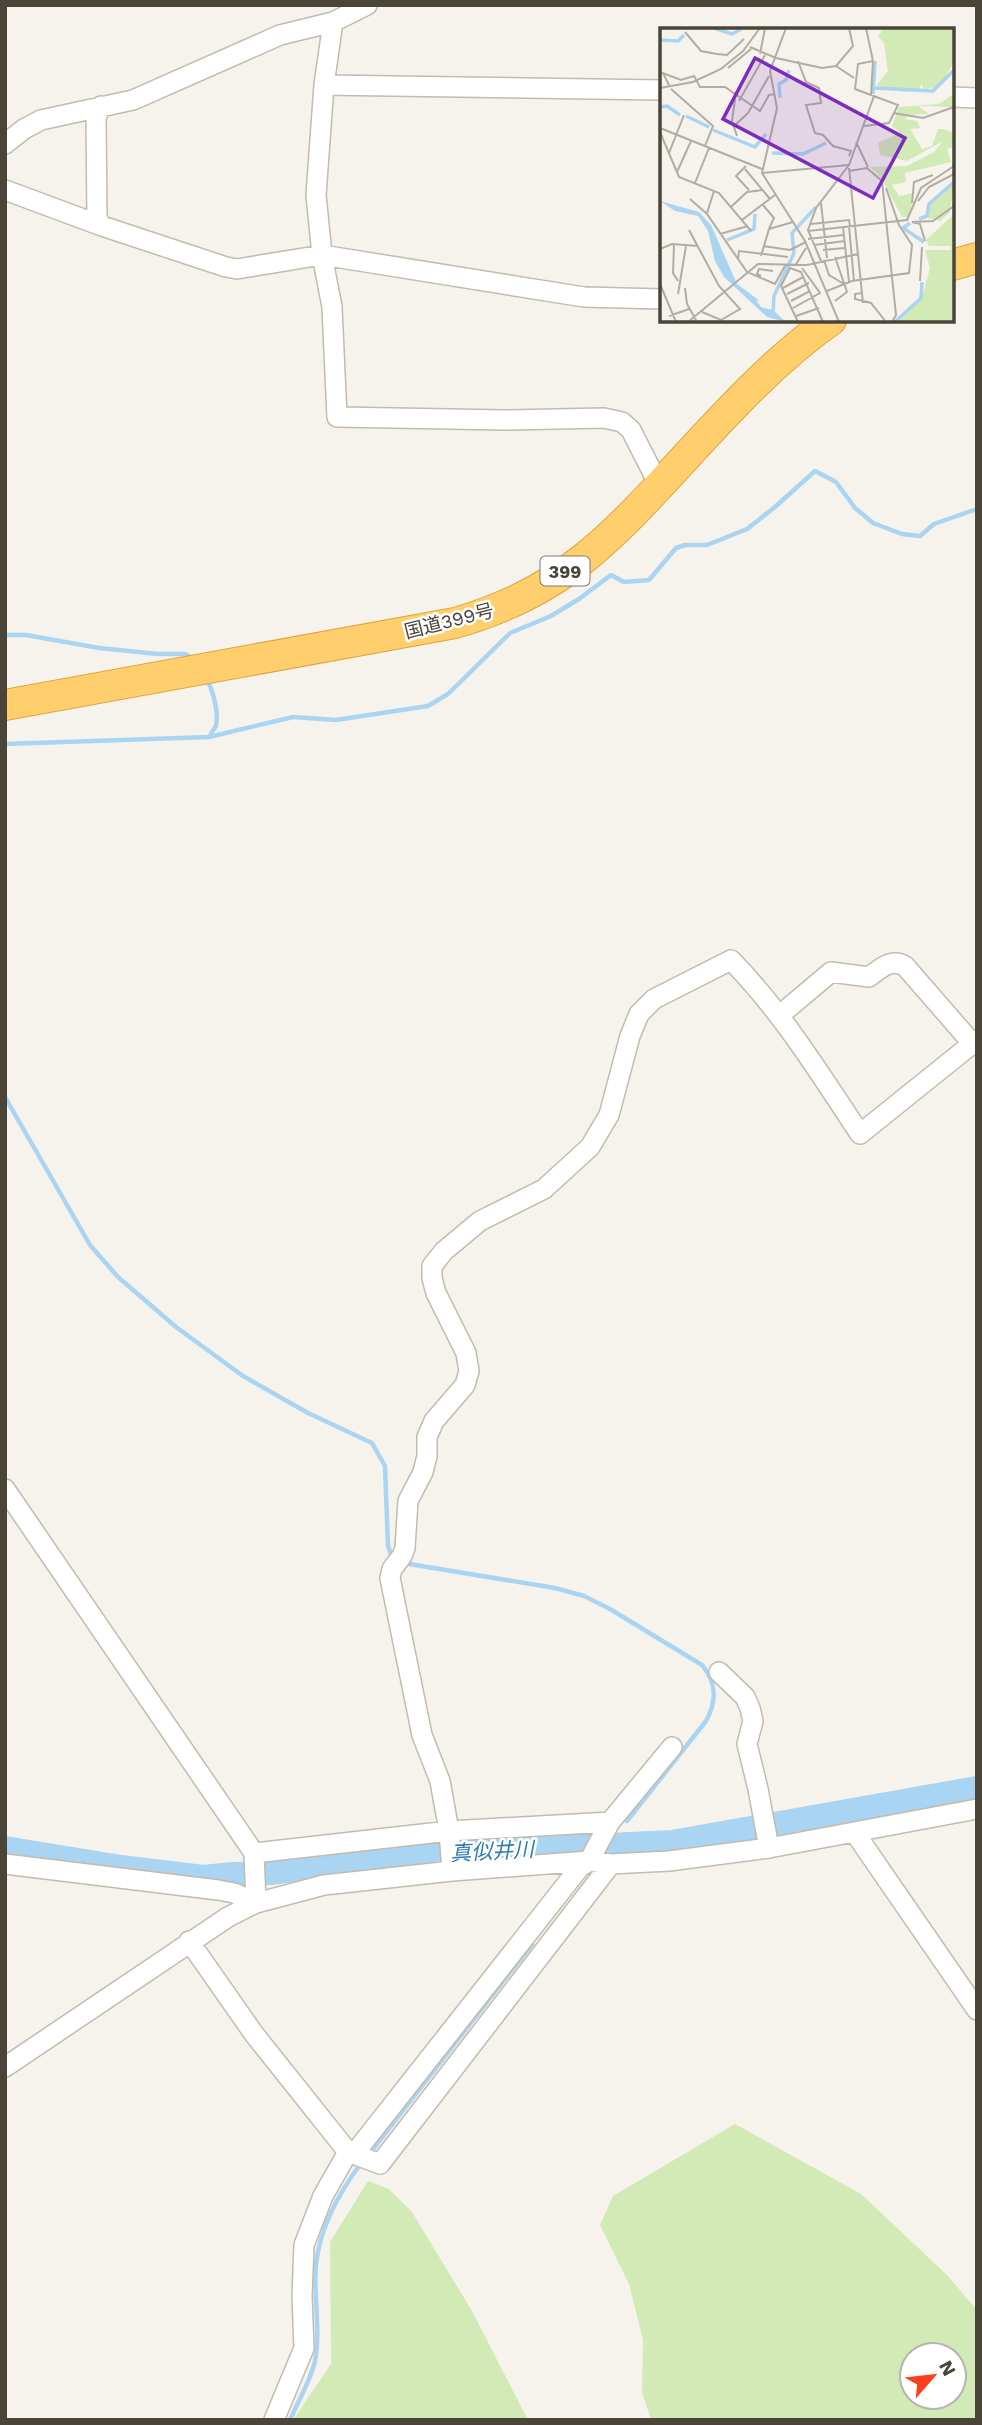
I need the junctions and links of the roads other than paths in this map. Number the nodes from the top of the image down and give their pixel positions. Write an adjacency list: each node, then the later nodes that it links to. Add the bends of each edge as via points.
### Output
1 (367, 5): 2 (street)
2 (333, 22): 3 (street); 7 (street, via 280,36 133,100)
3 (324, 85): 4 (street); 11 (street, via 316,195)
4 (660, 90)
5 (954, 97): 6 (street)
6 (977, 98)
7 (101, 106): 8 (street, via 41,120); 10 (street, via 96,118 97,218)
8 (5, 144)
9 (5, 190): 10 (street)
10 (102, 226): 11 (street, via 237,269)
11 (322, 255): 14 (street, via 584,297); 16 (street, via 332,307 337,417 604,418 622,422 631,430)
12 (977, 258): 13 (highway)
13 (954, 264)
14 (660, 299)
15 (828, 322): 16 (highway, 国道399号 / 399, via 764,375)
16 (659, 485): 17 (highway, 国道399号 / 399, via 622,526 582,560 498,610 455,623)
17 (5, 705)
18 (780, 1015): 19 (street, via 831,972 869,976 898,962); 19 (street, via 860,1134); 26 (street, via 731,960 654,999 639,1014 629,1036 609,1115 590,1147 544,1189 480,1221 432,1265 436,1293 466,1353 469,1371 465,1385 434,1422 428,1437 428,1456 408,1501 405,1548 390,1578 422,1735 440,1781)
19 (975, 1041)
20 (5, 1489): 28 (street)
21 (719, 1672): 27 (street, via 750,1708 753,1721 747,1744)
22 (672, 1747): 24 (street)
23 (977, 1809): 25 (street)
24 (609, 1825): 26 (street); 29 (street)
25 (855, 1833): 27 (street); 35 (street)
26 (449, 1834): 28 (street); 32 (street)
27 (768, 1845): 31 (street, via 669,1861)
28 (254, 1856): 33 (street)
29 (590, 1858): 31 (street); 32 (street); 37 (street)
30 (5, 1864): 33 (street)
31 (611, 1864): 37 (street, via 380,2164)
32 (451, 1869): 33 (street)
33 (256, 1898): 34 (street)
34 (189, 1941): 36 (street); 37 (street, via 254,2034)
35 (977, 2010)
36 (5, 2067)
37 (358, 2156): 38 (street, via 323,2196 304,2245 304,2348)
38 (274, 2420)

